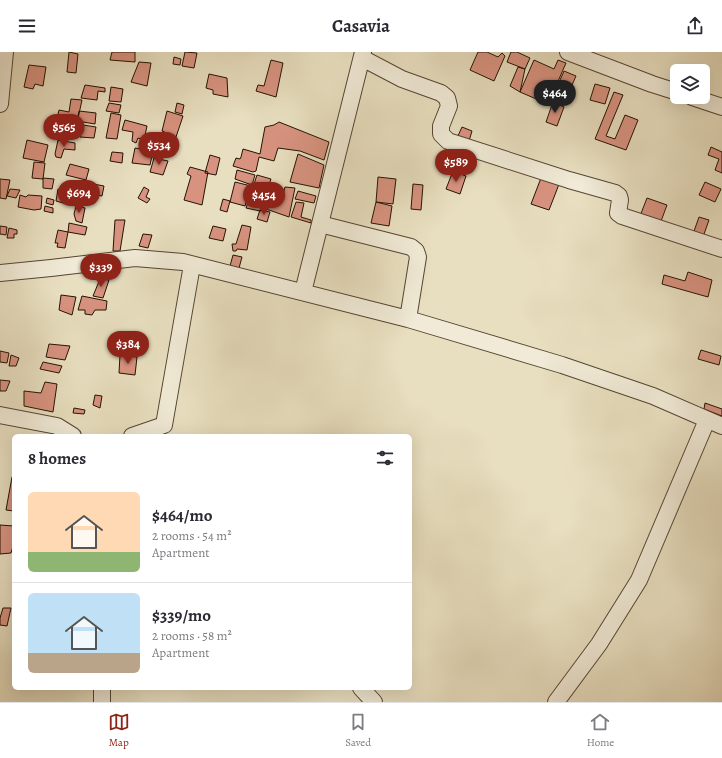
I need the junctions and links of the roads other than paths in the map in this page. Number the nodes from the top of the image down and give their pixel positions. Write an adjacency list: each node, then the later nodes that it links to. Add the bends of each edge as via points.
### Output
1 (6, 52): 6 (street)
2 (568, 52): 4 (street)
3 (362, 55): 8 (street); 9 (street, via 402,79 441,93 447,98 449,106 441,126 442,134 448,141 615,193 619,196 618,213 622,216)
4 (670, 90)
5 (710, 103): 7 (street)
6 (0, 104)
7 (722, 107)
8 (320, 224): 12 (street); 13 (street, via 411,247 416,251 418,256)
9 (722, 249)
10 (192, 265): 11 (street, via 135,258); 12 (street); 17 (street, via 164,425)
11 (0, 273)
12 (303, 292): 13 (street)
13 (408, 319): 15 (street, via 562,365 652,396)
14 (0, 415): 16 (street, via 57,426)
15 (715, 423): 22 (street, via 639,580 599,644)
16 (70, 434)
17 (138, 434)
18 (102, 690): 20 (street)
19 (363, 690): 21 (street)
20 (102, 702)
21 (374, 702)
22 (556, 702)

